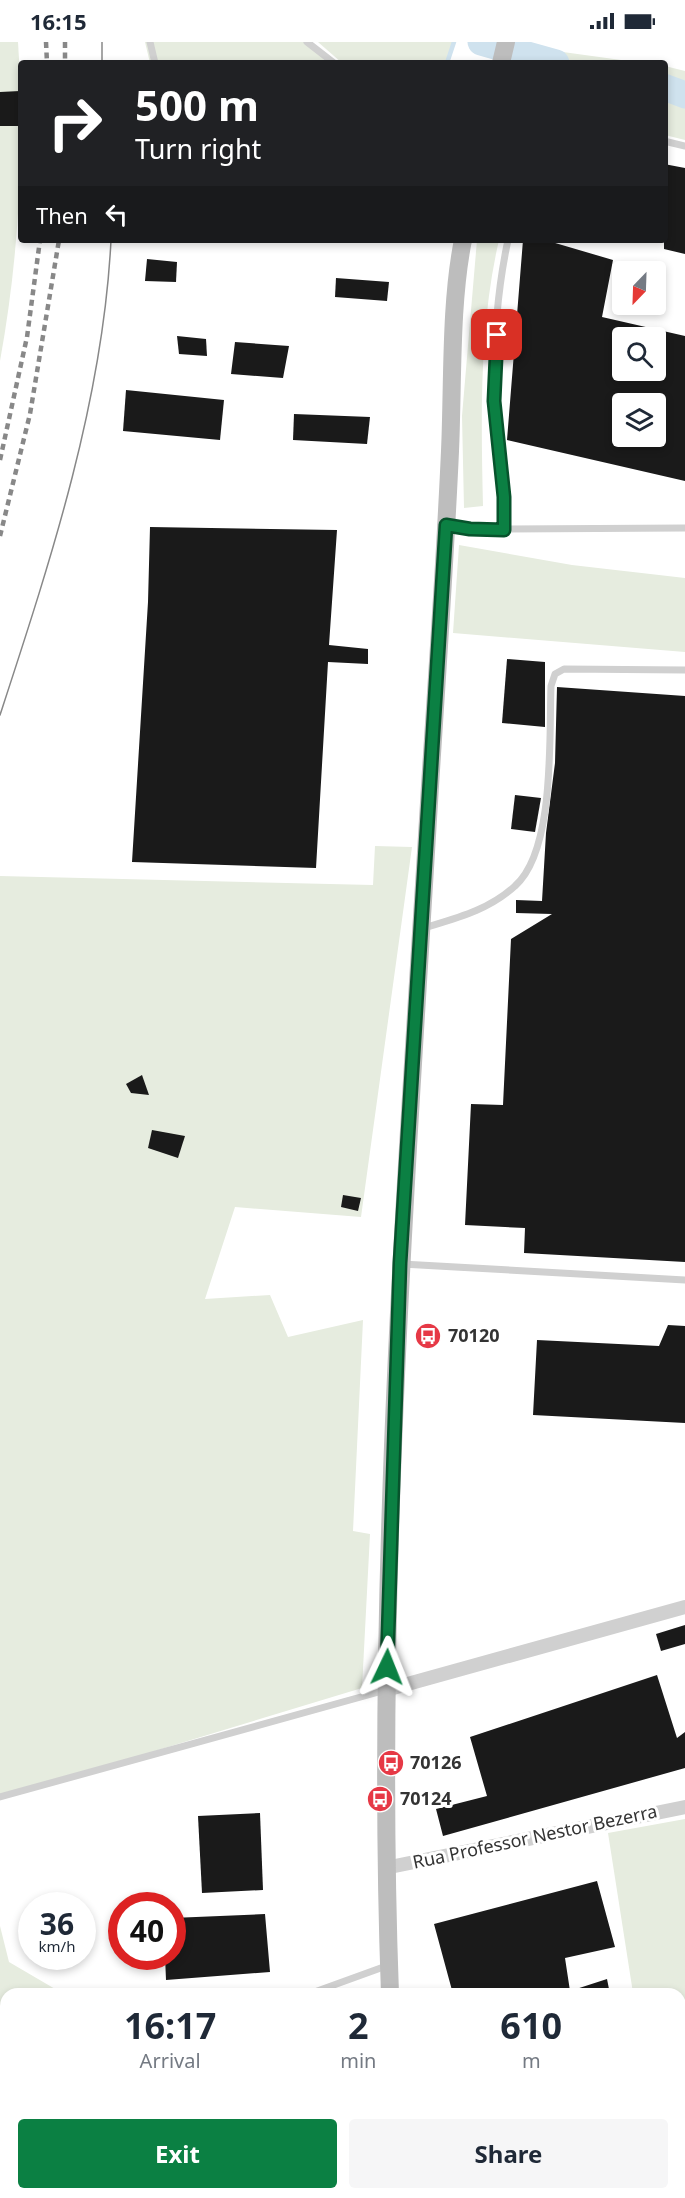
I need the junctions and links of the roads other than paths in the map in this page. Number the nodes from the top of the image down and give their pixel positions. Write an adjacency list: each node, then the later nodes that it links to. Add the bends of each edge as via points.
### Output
1 (150, 42): 3 (lane)
2 (308, 42): 4 (lane)
3 (154, 60)
4 (330, 60)
5 (668, 142): 6 (lane)
6 (685, 146)
7 (463, 243): 9 (street)
8 (508, 243): 11 (lane, via 494,401)
9 (446, 525): 11 (lane); 13 (street)
10 (685, 528): 11 (lane)
11 (504, 530)
12 (685, 669): 13 (lane, via 564,669 555,674 551,686 542,835 534,861 518,885 498,900 470,915)
13 (421, 929): 14 (street)
14 (400, 1263): 15 (lane); 17 (street)
15 (685, 1280)
16 (685, 1606): 17 (street)
17 (386, 1690): 18 (lane); 20 (street)
18 (0, 1797)
19 (685, 1807): 20 (street, Rua Professor Nestor Bezerra)
20 (386, 1868): 21 (street)
21 (389, 1965): 22 (lane); 23 (street)
22 (326, 1988)
23 (390, 1988)

